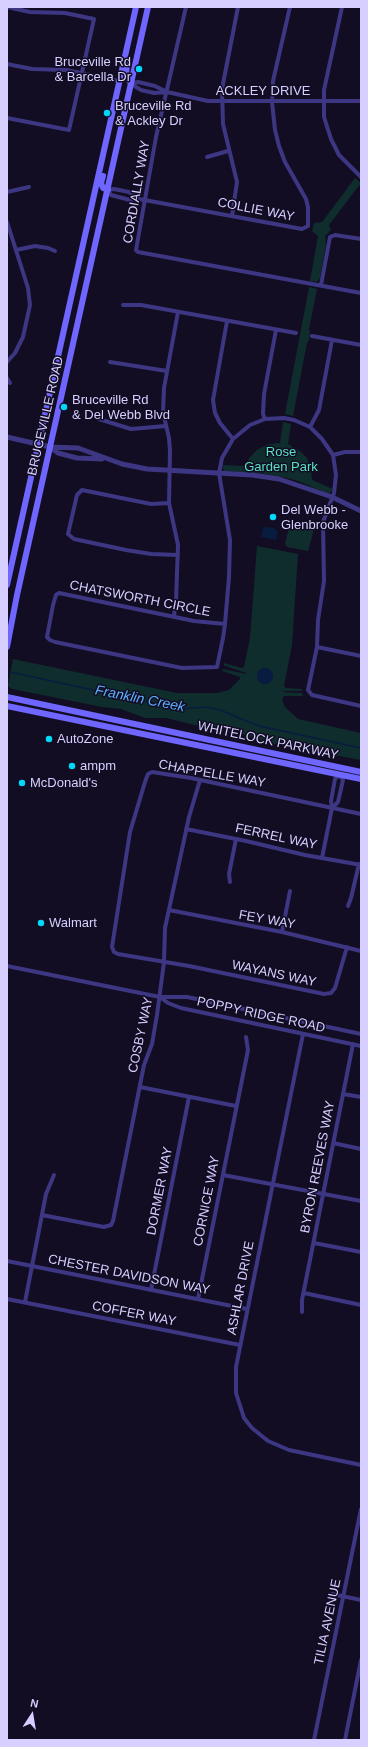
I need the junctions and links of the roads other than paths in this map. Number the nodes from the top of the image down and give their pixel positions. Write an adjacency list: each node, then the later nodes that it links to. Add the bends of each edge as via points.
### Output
1 (7, 7): 10 (street, via 94,19)
2 (136, 7): 8 (main road, BRUCEVILLE ROAD)
3 (148, 7): 12 (main road, BRUCEVILLE ROAD)
4 (186, 7): 13 (street, CORDIALLY WAY)
5 (238, 7): 14 (street, via 223,81)
6 (290, 7): 17 (street, COLLIE WAY)
7 (342, 7): 15 (street)
8 (130, 34): 11 (main road, BRUCEVILLE ROAD); 12 (main road, BRUCEVILLE ROAD, via 126,74)
9 (7, 64): 10 (street)
10 (82, 74): 11 (street); 18 (street, via 69,130)
11 (119, 81): 19 (main road, BRUCEVILLE ROAD)
12 (131, 84): 13 (street, ACKLEY DRIVE, via 154,93); 13 (street, ACKLEY DRIVE, via 138,82); 24 (main road, BRUCEVILLE ROAD)
13 (167, 92): 14 (street, ACKLEY DRIVE, via 197,99); 27 (street, CORDIALLY WAY)
14 (222, 101): 17 (street, ACKLEY DRIVE); 20 (street)
15 (323, 101): 16 (street, ACKLEY DRIVE); 17 (street, ACKLEY DRIVE); 22 (street, via 324,117 334,147)
16 (361, 101)
17 (272, 102): 28 (street, COLLIE WAY, via 279,146 306,199 308,226 302,229)
18 (7, 118)
19 (106, 143): 24 (main road, BRUCEVILLE ROAD, via 101,183 103,188); 54 (main road, BRUCEVILLE ROAD)
20 (228, 151): 21 (street); 28 (street, via 237,182)
21 (207, 157)
22 (361, 177)
23 (28, 187): 25 (street)
24 (108, 190): 26 (street, COLLIE WAY, via 129,192); 26 (street, COLLIE WAY, via 111,195 130,200); 55 (main road, BRUCEVILLE ROAD)
25 (7, 192)
26 (139, 199): 27 (street, COLLIE WAY)
27 (144, 200): 28 (street, COLLIE WAY); 33 (street, CORDIALLY WAY, via 135,248 138,252)
28 (232, 216)
29 (7, 222): 31 (street)
30 (361, 240): 33 (street, via 335,235 330,237)
31 (16, 250): 32 (street, via 35,246); 43 (street, via 28,288 30,305 23,337)
32 (55, 251)
33 (321, 285): 34 (street, CORDIALLY WAY)
34 (361, 293)
35 (123, 305): 36 (street, via 141,305)
36 (178, 312): 37 (street); 45 (street)
37 (227, 321): 38 (street); 53 (street, via 213,400 220,423)
38 (276, 330): 39 (street); 49 (street, via 264,394)
39 (296, 333)
40 (312, 336): 41 (street)
41 (332, 340): 42 (street); 51 (street, via 319,410)
42 (361, 345)
43 (7, 362)
44 (110, 362): 45 (street)
45 (167, 371): 50 (street, via 163,412)
46 (7, 378): 47 (street)
47 (10, 383)
48 (99, 419): 50 (street, via 131,429)
49 (265, 419): 51 (street, via 294,420); 53 (street, via 250,425)
50 (166, 426): 59 (street, via 170,451)
51 (310, 427): 57 (street)
52 (7, 437): 54 (street)
53 (233, 439): 60 (street, via 222,458)
54 (37, 445): 55 (street); 65 (main road, BRUCEVILLE ROAD)
55 (50, 448): 58 (street, via 77,458); 58 (street, via 78,448); 68 (main road, BRUCEVILLE ROAD)
56 (361, 452): 57 (street)
57 (333, 455): 61 (street, via 336,486)
58 (114, 461): 59 (street, via 137,468)
59 (169, 471): 60 (street); 62 (street)
60 (219, 473): 61 (street, via 266,476); 67 (street, via 230,540)
61 (332, 497): 63 (street); 69 (street, via 323,522 324,581)
62 (169, 503): 64 (street, via 177,537); 64 (street, via 147,503 82,490 77,495 68,534 74,539 126,550)
63 (361, 511)
64 (178, 555): 66 (street)
65 (7, 585)
66 (174, 616): 67 (street, CHATSWORTH CIRCLE); 67 (street, CHATSWORTH CIRCLE, via 59,593 53,606 48,637 55,642 182,668 215,668 218,664)
67 (225, 624)
68 (7, 647)
69 (317, 647): 70 (street); 73 (street, via 309,693)
70 (361, 654)
71 (7, 697): 74 (main road, WHITELOCK PARKWAY)
72 (7, 706): 75 (main road, WHITELOCK PARKWAY)
73 (361, 706)
74 (126, 722): 75 (street); 76 (main road, WHITELOCK PARKWAY)
75 (125, 730): 78 (main road, WHITELOCK PARKWAY)
76 (341, 768): 77 (main road, WHITELOCK PARKWAY); 78 (street)
77 (361, 772)
78 (340, 775): 79 (main road, WHITELOCK PARKWAY); 81 (street, via 335,779); 81 (street, via 343,780 340,795)
79 (361, 779)
80 (200, 780): 81 (street, CHAPPELLE WAY); 83 (street, COSBY WAY); 94 (street, CHAPPELLE WAY, via 158,772 148,774 130,832 112,947 118,954)
81 (332, 808): 82 (street, CHAPPELLE WAY); 85 (street)
82 (361, 814)
83 (186, 829): 84 (street, FERREL WAY); 90 (street, COSBY WAY)
84 (236, 839): 85 (street, FERREL WAY); 87 (street, via 229,874)
85 (322, 858): 86 (street, FERREL WAY)
86 (360, 865): 89 (street)
87 (230, 882)
88 (290, 891): 91 (street)
89 (348, 906)
90 (169, 910): 91 (street, FEY WAY); 94 (street, COSBY WAY, via 165,928)
91 (282, 932): 92 (street, FEY WAY)
92 (347, 947): 93 (street, FEY WAY); 94 (street, WAYANS WAY, via 335,988 331,993 324,994)
93 (361, 951)
94 (164, 962): 96 (street, COSBY WAY)
95 (7, 966): 96 (street, POPPY RIDGE ROAD)
96 (160, 996): 97 (street, POPPY RIDGE ROAD, via 168,1003 181,1008); 98 (street, POPPY RIDGE ROAD, via 187,997); 102 (street, COSBY WAY, via 153,1040)
97 (303, 1034): 100 (street, POPPY RIDGE ROAD); 111 (street, ASHLAR DRIVE)
98 (361, 1034)
99 (246, 1037): 106 (street, CORNICE WAY, via 248,1047)
100 (353, 1044): 101 (street, POPPY RIDGE ROAD); 103 (street, BYRON REEVES WAY)
101 (361, 1046)
102 (140, 1087): 104 (street); 114 (street, COSBY WAY, via 112,1224 104,1227)
103 (343, 1094): 105 (street); 107 (street, BYRON REEVES WAY)
104 (189, 1097): 106 (street); 119 (street, DORMER WAY)
105 (361, 1097)
106 (236, 1106): 110 (street, CORNICE WAY)
107 (333, 1143): 108 (street); 112 (street, BYRON REEVES WAY)
108 (361, 1149)
109 (54, 1175): 114 (street, via 48,1188)
110 (223, 1175): 111 (street); 122 (street, CORNICE WAY)
111 (272, 1184): 112 (street); 125 (street, ASHLAR DRIVE)
112 (324, 1193): 113 (street); 115 (street, BYRON REEVES WAY)
113 (361, 1201)
114 (42, 1215): 118 (street)
115 (314, 1243): 116 (street); 120 (street, BYRON REEVES WAY)
116 (361, 1252)
117 (7, 1261): 118 (street, CHESTER DAVIDSON WAY)
118 (32, 1266): 119 (street, CHESTER DAVIDSON WAY); 123 (street)
119 (151, 1290): 122 (street, CHESTER DAVIDSON WAY)
120 (304, 1293): 124 (street); 126 (street, BYRON REEVES WAY)
121 (7, 1299): 123 (street, COFFER WAY)
122 (198, 1299): 125 (street, CHESTER DAVIDSON WAY)
123 (25, 1302): 127 (street, COFFER WAY)
124 (361, 1305)
125 (247, 1309): 127 (street, ASHLAR DRIVE)
126 (302, 1312)
127 (240, 1345): 128 (street, ASHLAR DRIVE, via 235,1374 236,1393 244,1418 257,1433 284,1448)
128 (361, 1465)
129 (361, 1509): 131 (street, TILIA AVENUE)
130 (332, 1594): 131 (street)
131 (343, 1596): 132 (street); 134 (street, TILIA AVENUE)
132 (361, 1600)
133 (361, 1660): 135 (street)
134 (314, 1740)
135 (345, 1740)

